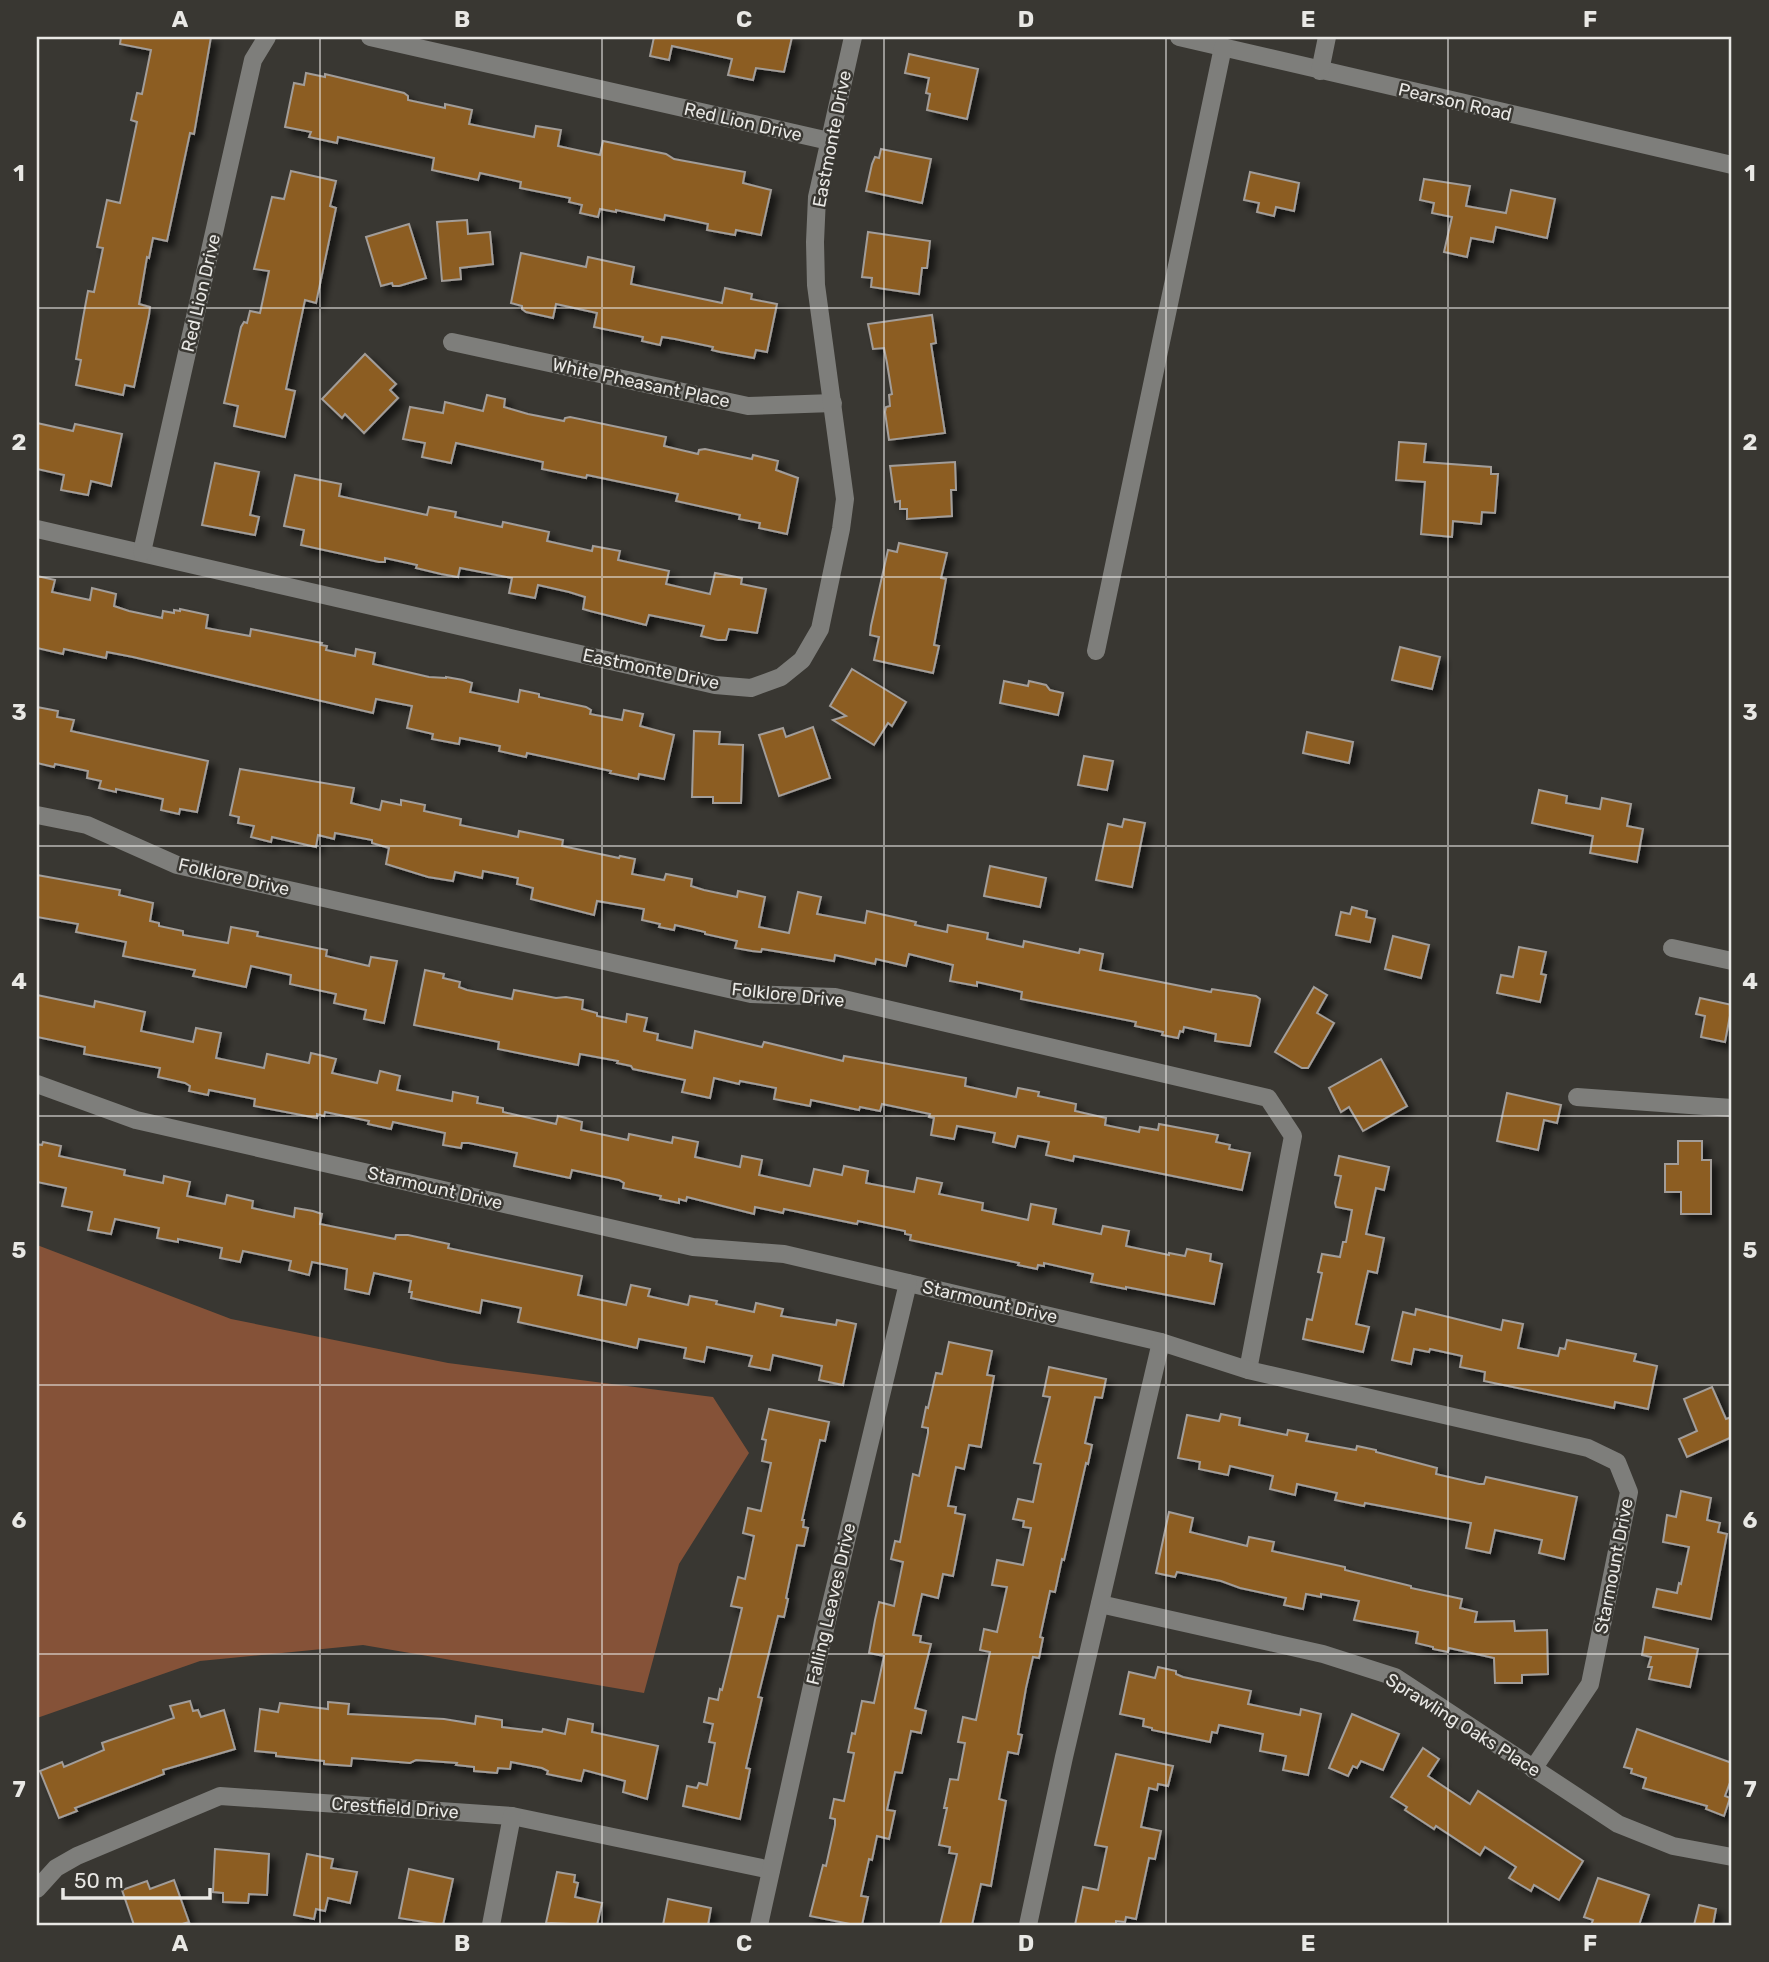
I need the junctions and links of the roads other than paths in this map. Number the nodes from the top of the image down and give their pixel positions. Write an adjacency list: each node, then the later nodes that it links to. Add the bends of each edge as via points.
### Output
1 (267, 37): 13 (street, Red Lion Drive, via 253,60)
2 (370, 37): 8 (street, Red Lion Drive)
3 (853, 37): 8 (street, Eastmonte Drive)
4 (1179, 37): 6 (street, Pearson Road)
5 (1327, 37): 7 (street)
6 (1223, 47): 7 (street, Pearson Road); 14 (street)
7 (1320, 71): 9 (street, Pearson Road)
8 (829, 141): 11 (street, Eastmonte Drive, via 817,197 814,242)
9 (1732, 165)
10 (452, 342): 11 (street, White Pheasant Place, via 748,406)
11 (833, 403): 13 (street, Eastmonte Drive, via 845,499 820,629 802,660 780,677 751,688 715,685)
12 (37, 529): 13 (street, Eastmonte Drive)
13 (142, 552)
14 (1096, 651)
15 (37, 815): 23 (street, Folklore Drive, via 87,825 177,865 202,871 751,994 835,998 1268,1098 1293,1136)
16 (1672, 948): 17 (street)
17 (1732, 961)
18 (37, 1084): 21 (street, Starmount Drive, via 163,1127 693,1247 784,1254)
19 (1577, 1097): 20 (street)
20 (1732, 1108)
21 (908, 1283): 22 (street, Starmount Drive); 28 (street, Falling Leaves Drive)
22 (1161, 1342): 23 (street, Starmount Drive); 24 (street)
23 (1248, 1370): 25 (street, Starmount Drive, via 1588,1448 1617,1462 1629,1492 1590,1684)
24 (1100, 1604): 25 (street, Sprawling Oaks Place, via 1323,1654 1395,1677); 32 (street)
25 (1533, 1769): 27 (street, Sprawling Oaks Place, via 1618,1824 1673,1846)
26 (513, 1816): 28 (street, Crestfield Drive); 29 (street, Crestfield Drive, via 220,1796 76,1856); 30 (street)
27 (1732, 1857)
28 (771, 1870): 31 (street, Falling Leaves Drive)
29 (37, 1889)
30 (491, 1925)
31 (759, 1925)
32 (1028, 1925)

